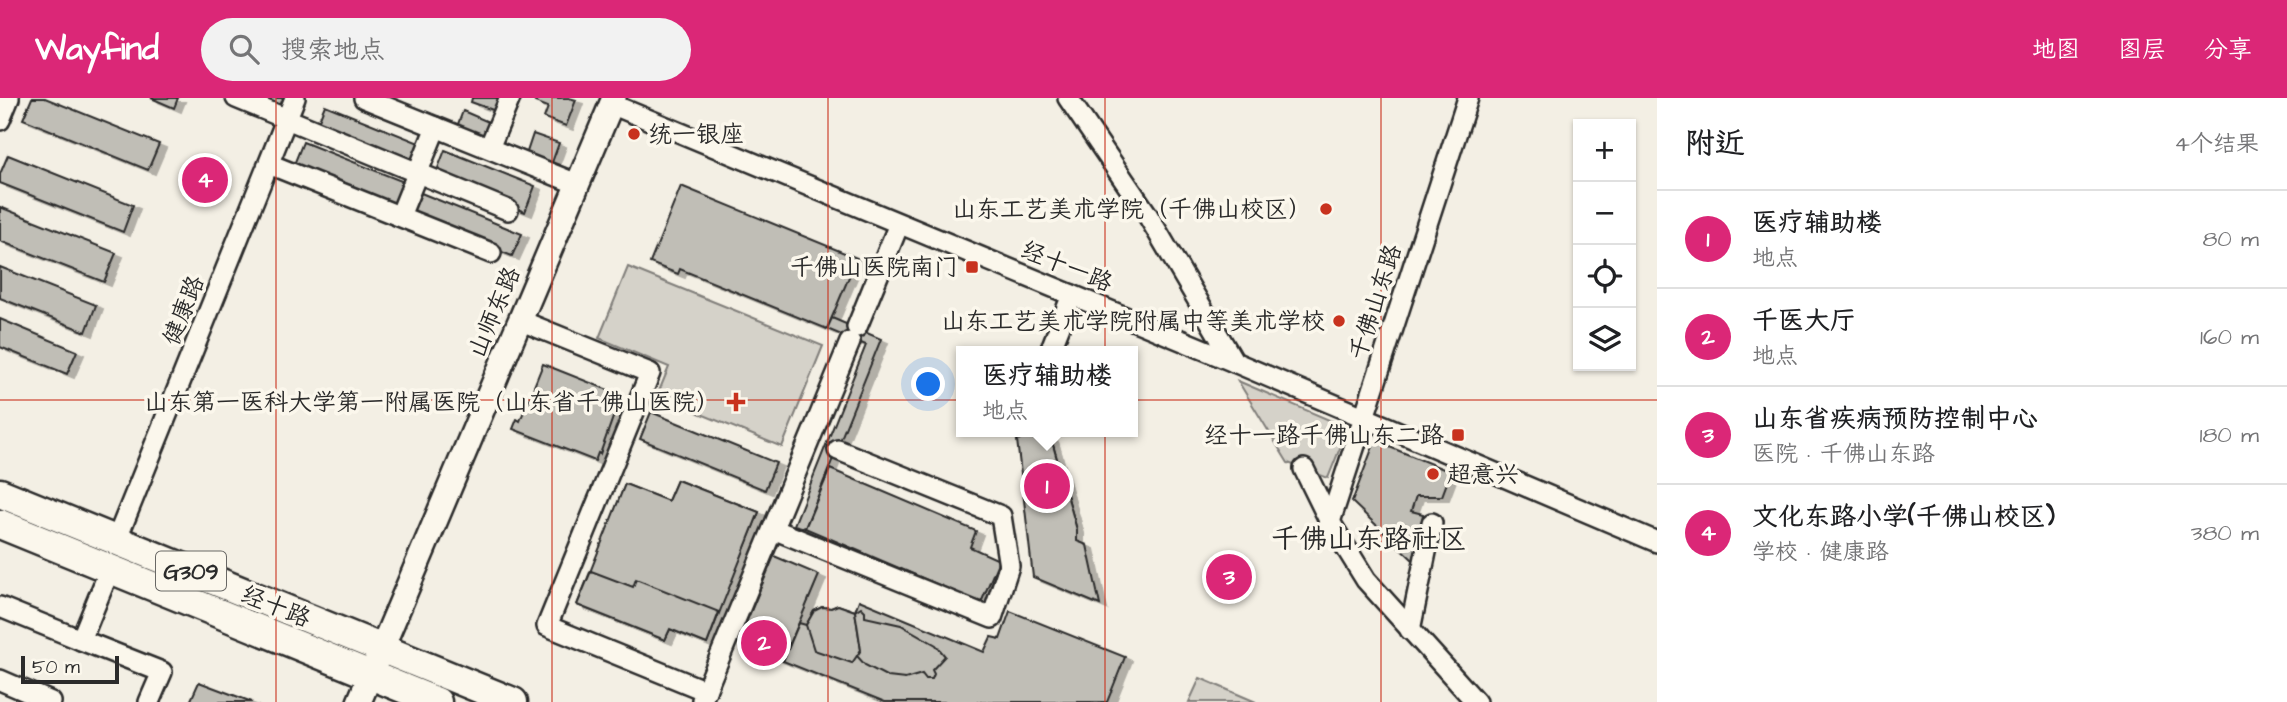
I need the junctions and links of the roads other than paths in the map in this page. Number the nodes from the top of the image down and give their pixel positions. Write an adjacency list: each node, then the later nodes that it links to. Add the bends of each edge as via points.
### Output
1 (9, 98): 10 (street)
2 (236, 98): 9 (street)
3 (295, 98): 9 (street, 健康路)
4 (364, 98): 11 (street)
5 (510, 98): 12 (street)
6 (1068, 98): 23 (street, via 1147,214)
7 (1468, 98): 24 (street, 千佛山东路)
8 (613, 101): 15 (main road, 山师东路); 18 (street, 经十一路)
9 (287, 118): 13 (street, 健康路); 14 (street)
10 (0, 120)
11 (436, 127): 12 (street); 14 (street)
12 (489, 148): 15 (street)
13 (266, 169): 17 (street); 32 (street, 健康路)
14 (418, 172): 16 (street); 17 (street)
15 (577, 184): 21 (main road, 山师东路)
16 (508, 210)
17 (400, 216): 19 (street)
18 (900, 224): 20 (street, 经十一路); 25 (street, via 853,335)
19 (491, 253)
20 (1072, 295): 22 (street); 23 (street, 经十一路)
21 (519, 320): 38 (main road, 山师东路); 41 (street, via 650,373 547,626)
22 (1052, 346)
23 (1234, 362): 24 (street, 经十一路)
24 (1363, 417): 28 (street, 千佛山东路); 33 (street, 经十一路)
25 (824, 444): 31 (street); 31 (street, via 1001,516 1009,566 992,618)
26 (1304, 469): 28 (street)
27 (0, 493): 32 (highway, 经十路 / G309)
28 (1330, 522): 36 (street, via 1366,580)
29 (1432, 523): 36 (street)
30 (0, 524): 34 (highway, 经十路 / G309)
31 (773, 529): 41 (street)
32 (116, 541): 38 (highway, 经十路 / G309)
33 (1657, 542)
34 (110, 569): 37 (street); 39 (highway, 经十路 / G309)
35 (0, 607): 37 (street)
36 (1410, 630): 47 (street)
37 (81, 640): 43 (street, via 162,672)
38 (382, 649): 39 (main road, 山师东路); 46 (highway, 经十路 / G309)
39 (371, 675): 44 (main road, 山师东路); 45 (highway, 经十路 / G309)
40 (0, 680): 42 (street)
41 (703, 696)
42 (51, 702)
43 (149, 702)
44 (359, 702)
45 (437, 702)
46 (513, 702)
47 (1476, 702)

